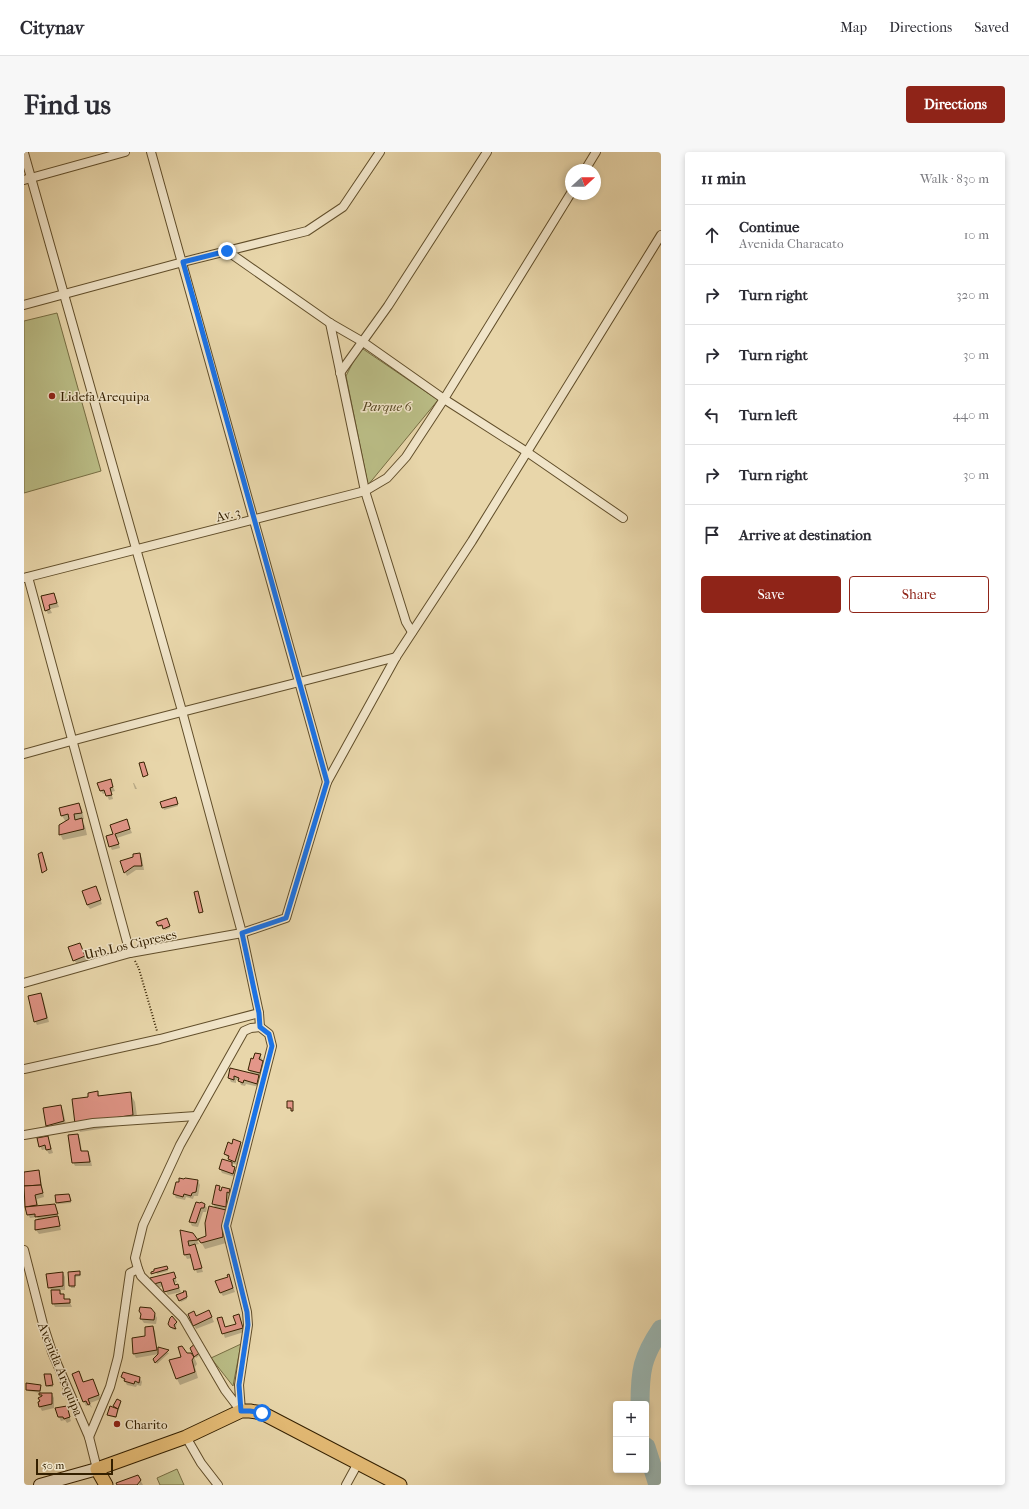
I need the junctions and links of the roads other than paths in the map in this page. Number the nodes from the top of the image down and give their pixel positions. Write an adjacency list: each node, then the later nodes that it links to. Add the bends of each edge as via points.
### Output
1 (125, 152): 8 (street)
2 (151, 152): 12 (street)
3 (380, 152): 11 (street, via 343,207 307,231)
4 (487, 152): 16 (street)
5 (596, 152): 7 (street)
6 (24, 153): 8 (street)
7 (589, 164)
8 (27, 179): 13 (street)
9 (567, 200): 18 (street, Av. 3)
10 (661, 235): 19 (street)
11 (227, 251): 12 (street); 15 (street)
12 (183, 262): 13 (street); 22 (street)
13 (63, 294): 14 (street); 23 (street)
14 (24, 305)
15 (330, 323): 16 (street); 17 (street)
16 (363, 342): 17 (street); 18 (street)
17 (340, 373): 20 (street)
18 (444, 398): 19 (street); 20 (street, Av. 3, via 406,457 387,478)
19 (527, 452): 21 (street); 25 (street)
20 (366, 491): 22 (street, Av. 3); 25 (street, via 406,622)
21 (623, 518)
22 (254, 520): 23 (street, Av. 3); 27 (street)
23 (136, 550): 24 (street, Av. 3); 28 (street)
24 (26, 577): 29 (street)
25 (412, 632): 26 (street)
26 (396, 657): 27 (street); 31 (street)
27 (300, 683): 28 (street); 31 (street)
28 (182, 711): 29 (street); 32 (street)
29 (72, 740): 30 (street); 33 (street)
30 (24, 754)
31 (327, 782): 32 (street, Urb.Los Cipreses, via 286,918)
32 (242, 933): 33 (street, Urb.Los Cipreses); 35 (street)
33 (130, 953): 34 (street, Urb.Los Cipreses)
34 (24, 983)
35 (259, 1013): 36 (street); 37 (street, via 160,1039)
36 (260, 1027): 38 (street, via 244,1031); 42 (street, via 269,1034 272,1046 226,1226 247,1312 248,1325 239,1385)
37 (24, 1069)
38 (196, 1116): 39 (street, via 93,1123); 41 (street, via 143,1225 135,1258)
39 (24, 1135)
40 (24, 1250): 43 (street, Avenida Arequipa, via 47,1338)
41 (138, 1269): 42 (street, via 183,1318 225,1390); 43 (street, via 130,1273 118,1357 110,1387)
42 (241, 1411): 44 (main road); 45 (main road, via 262,1413)
43 (89, 1437): 46 (street, Avenida Arequipa)
44 (186, 1437): 46 (main road); 49 (street, via 200,1463)
45 (358, 1463): 50 (street); 51 (main road)
46 (97, 1469): 47 (main road); 48 (main road, Avenida Arequipa)
47 (40, 1485)
48 (106, 1485)
49 (218, 1485)
50 (346, 1485)
51 (400, 1485)

